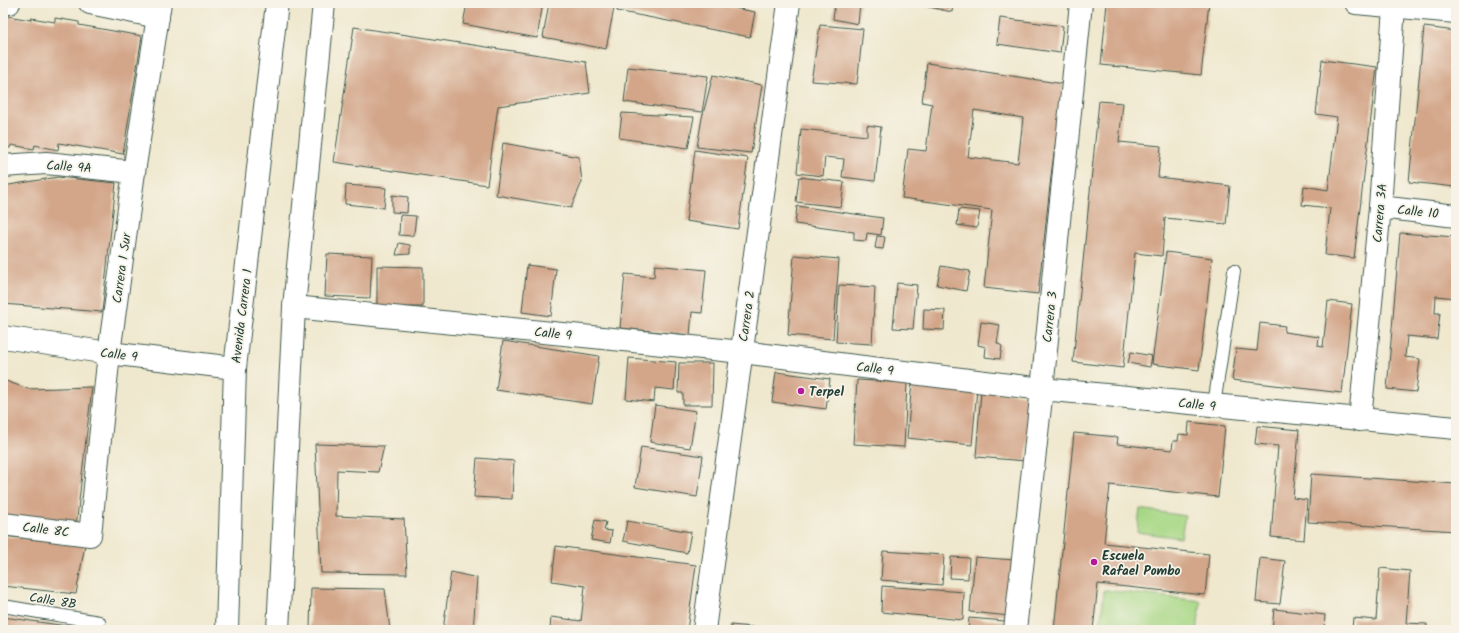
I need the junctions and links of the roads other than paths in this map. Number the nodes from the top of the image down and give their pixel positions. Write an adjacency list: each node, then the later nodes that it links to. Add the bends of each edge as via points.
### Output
1 (9, 3): 8 (street)
2 (90, 3): 10 (street)
3 (277, 3): 21 (street, Avenida Carrera 1)
4 (324, 3): 17 (street)
5 (789, 3): 19 (street, Carrera 2)
6 (1081, 3): 22 (street, Carrera 3)
7 (1356, 3): 9 (street)
8 (3, 4)
9 (1394, 6): 11 (street); 14 (street, Carrera 3A)
10 (159, 10): 13 (street, Carrera 1 Sur)
11 (1456, 12)
12 (3, 166): 13 (street, Calle 9A, via 46,163)
13 (134, 172): 20 (street, Carrera 1 Sur)
14 (1380, 207): 15 (street, Calle 10); 24 (street, Carrera 3A)
15 (1456, 216)
16 (1234, 271): 23 (lane)
17 (294, 307): 19 (street, Calle 9); 31 (street)
18 (3, 337): 20 (street, Calle 9)
19 (742, 352): 22 (street, Calle 9); 32 (street, Carrera 2)
20 (109, 353): 21 (street, Calle 9); 27 (street, Carrera 1 Sur)
21 (235, 368): 30 (street, Avenida Carrera 1)
22 (1042, 388): 23 (street, Calle 9); 33 (street, Carrera 3)
23 (1214, 405): 24 (street, Calle 9)
24 (1360, 420): 25 (street, Calle 9)
25 (1456, 428)
26 (3, 524): 27 (street, Calle 8C)
27 (90, 535)
28 (3, 606): 29 (lane, Calle 8B)
29 (99, 622)
30 (227, 630)
31 (278, 630)
32 (704, 630)
33 (1015, 630)

